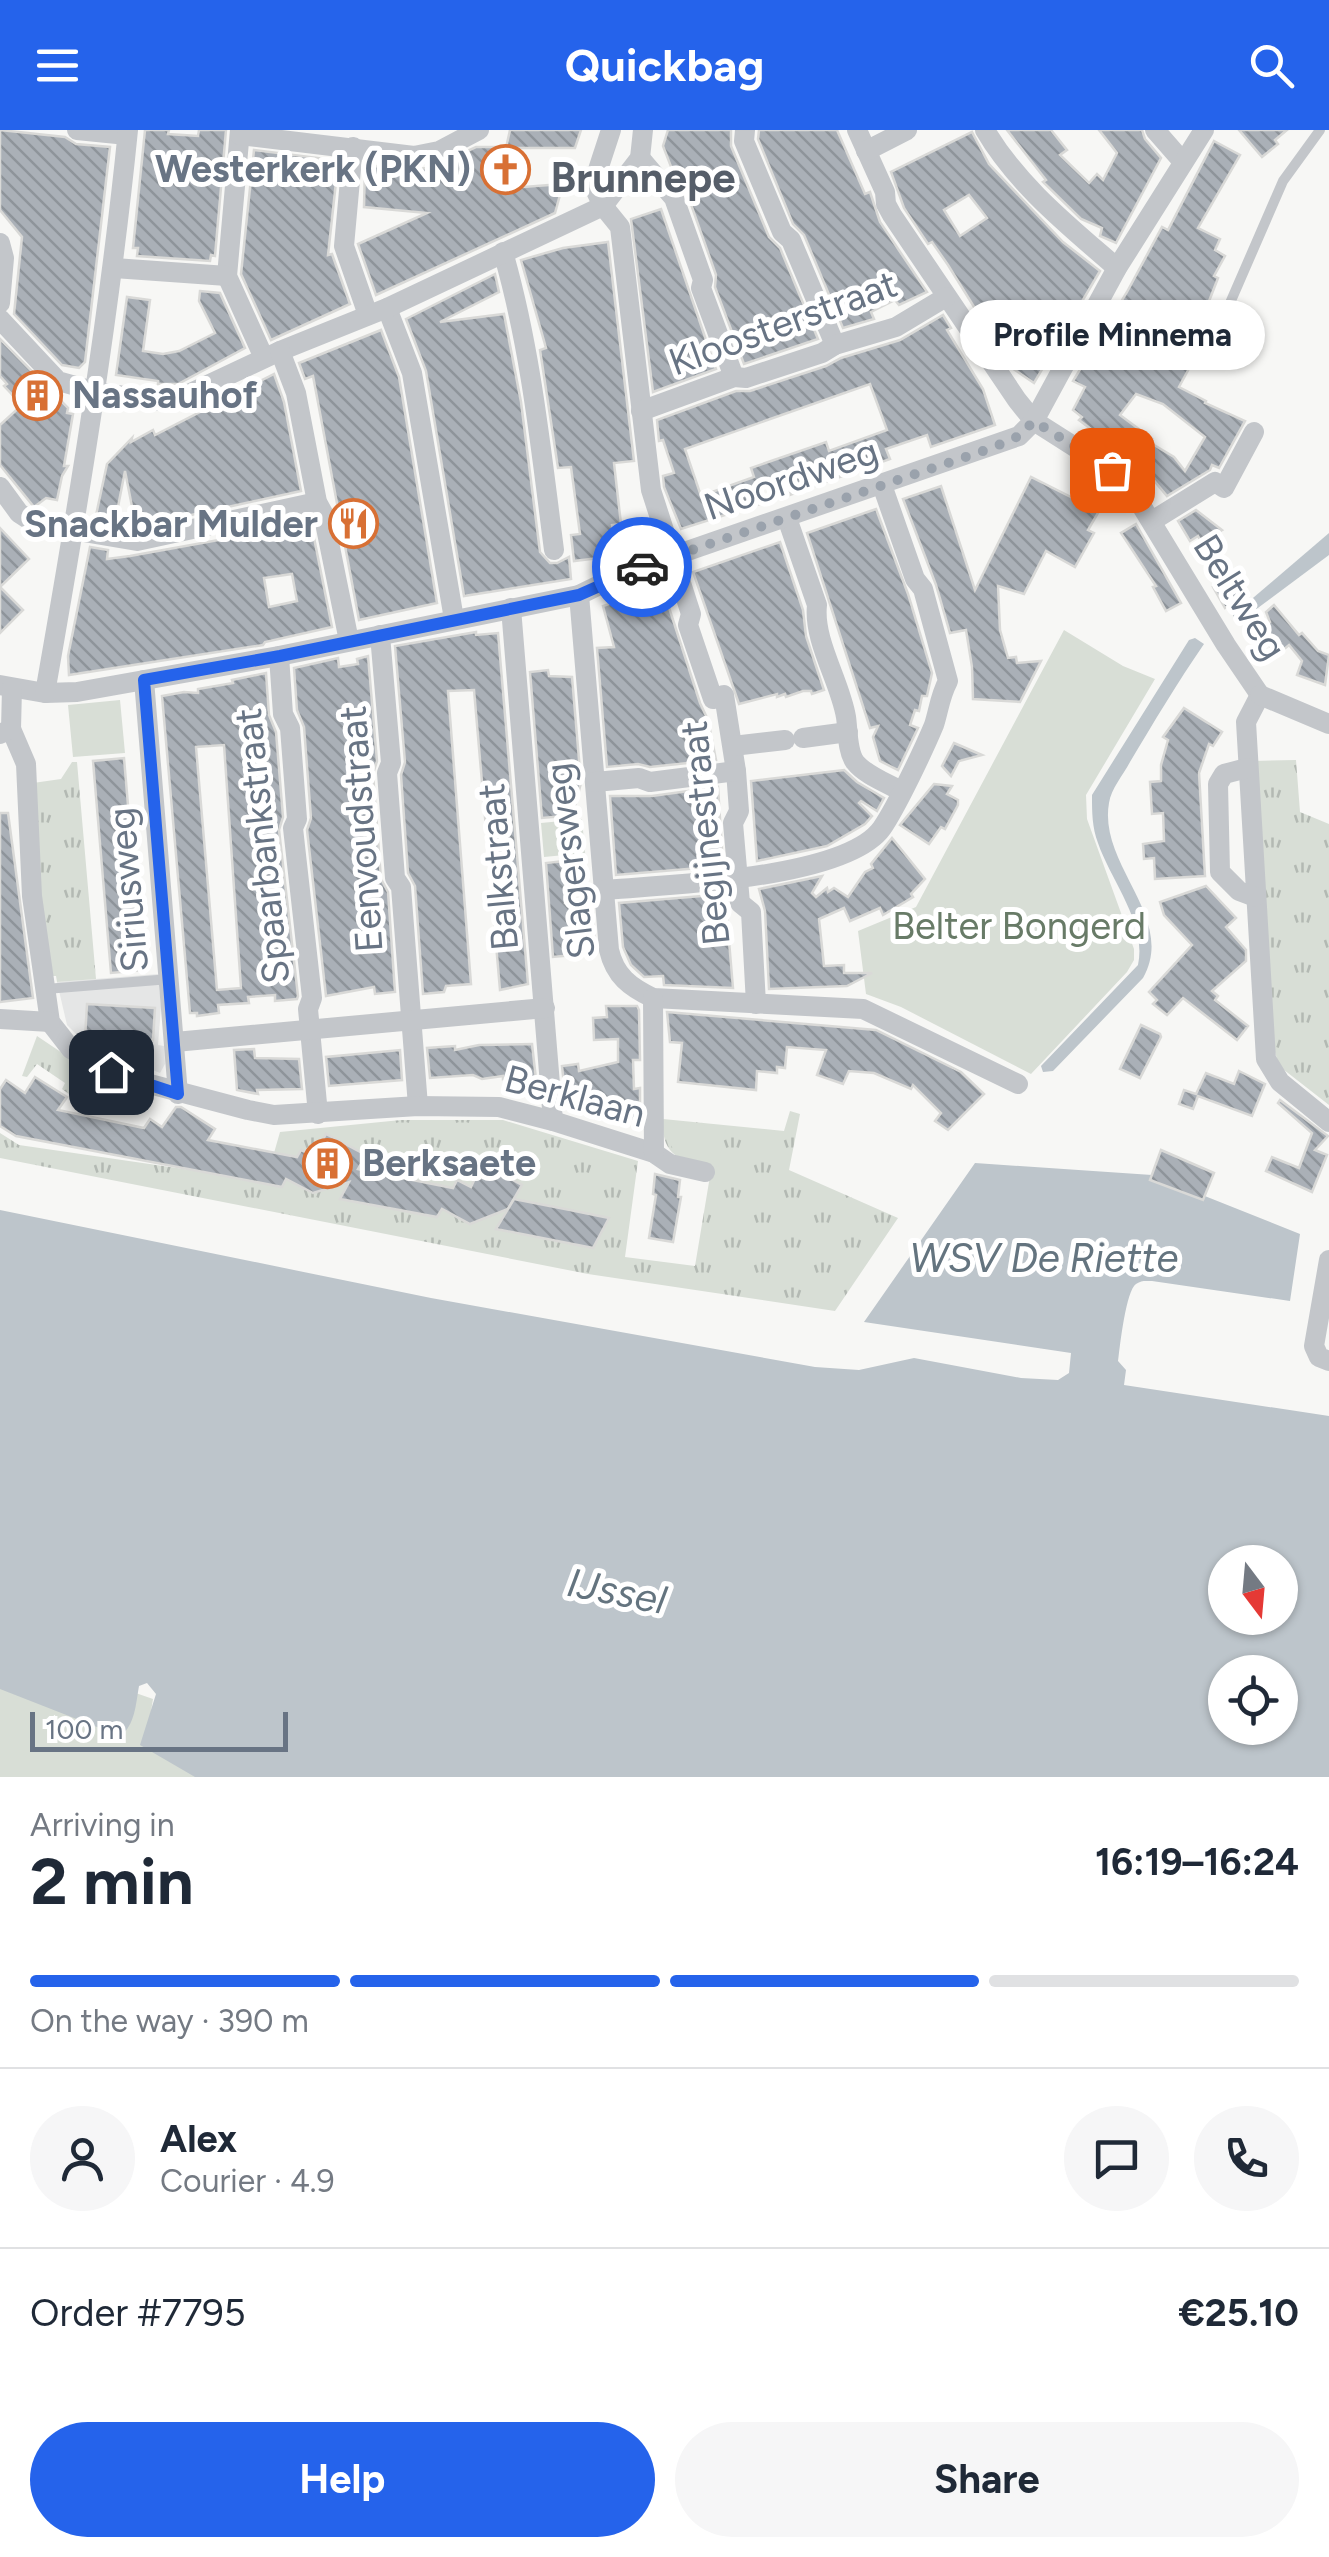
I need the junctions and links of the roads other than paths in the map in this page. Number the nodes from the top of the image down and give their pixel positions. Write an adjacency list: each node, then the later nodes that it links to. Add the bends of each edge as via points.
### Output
1 (77, 130): 12 (street)
2 (479, 130): 14 (street, via 426,155)
3 (611, 130): 18 (street, via 593,186)
4 (643, 130): 16 (street)
5 (744, 130): 29 (street)
6 (857, 130): 15 (street)
7 (908, 130): 15 (street)
8 (985, 130): 22 (street, via 1055,214)
9 (1156, 130): 17 (street)
10 (1204, 130): 17 (street, Noordweg)
11 (1320, 130): 26 (lane, via 1283,182)
12 (128, 133): 21 (street)
13 (240, 133): 14 (street); 23 (street)
14 (353, 147): 27 (street, via 344,246)
15 (866, 150): 24 (street, via 892,215)
16 (640, 158): 18 (street); 31 (street, via 674,198)
17 (1184, 162): 22 (street, Noordweg)
18 (603, 206): 20 (street); 33 (street, Begijnestraat, via 620,228)
19 (0, 243): 25 (street)
20 (503, 252): 27 (street); 42 (street, via 530,371)
21 (114, 268): 23 (street); 32 (street)
22 (1117, 268): 34 (street, Noordweg)
23 (227, 276): 30 (street)
24 (946, 297): 29 (street, Kloosterstraat, via 896,327); 34 (street)
25 (0, 302)
26 (1227, 310)
27 (378, 311): 30 (street); 46 (street, via 412,373)
28 (0, 319): 32 (street, via 52,376)
29 (834, 345): 31 (street, Kloosterstraat)
30 (272, 355): 32 (street, via 172,400); 38 (street, via 296,393)
31 (734, 377): 33 (street, Kloosterstraat)
32 (97, 392): 41 (street)
33 (641, 411): 43 (street, Begijnestraat, via 651,490)
34 (1034, 421): 36 (street, Noordweg, via 992,448); 40 (street, Beltweg, via 1112,470)
35 (1254, 432): 40 (street, Beltweg, via 1224,488 1214,482)
36 (882, 486): 39 (street, Noordweg); 61 (street, via 940,640 948,681)
37 (0, 487): 41 (street, via 27,520)
38 (317, 502): 41 (street, via 137,540); 48 (street)
39 (787, 518): 43 (street, Noordweg); 56 (street, via 842,691)
40 (1152, 521): 53 (street, Beltweg)
41 (74, 530): 52 (street)
42 (554, 550)
43 (672, 557): 44 (street, Noordweg); 57 (street, Begijnestraat, via 713,699 724,696)
44 (579, 595): 45 (street, Noordweg); 60 (street, Slagersweg)
45 (511, 608): 46 (street, Noordweg); 69 (street, Balkstraat)
46 (454, 619): 47 (street, Noordweg)
47 (380, 635): 48 (street, Noordweg); 70 (street, Eenvoudstraat)
48 (349, 641): 49 (street, Noordweg)
49 (280, 656): 50 (street, Noordweg); 73 (street, Spaarbankstraat)
50 (144, 680): 52 (street, Noordweg); 65 (street, Siriusweg)
51 (6, 686): 52 (street, Noordweg); 55 (street)
52 (45, 693)
53 (1260, 695): 54 (street); 58 (street, Beltweg, via 1246,722)
54 (1329, 724)
55 (6, 731): 66 (street, via 26,764 32,896)
56 (848, 732): 57 (street); 61 (street, via 860,767)
57 (733, 746): 59 (street, Begijnestraat)
58 (1247, 768): 64 (street, Beltweg); 64 (street, via 1224,774 1218,784 1220,872)
59 (736, 772): 60 (street); 62 (street, Begijnestraat)
60 (595, 782): 63 (street, Slagersweg)
61 (901, 791): 62 (street, via 878,833 842,857)
62 (737, 879): 63 (street); 68 (street, Begijnestraat, via 740,903 751,912)
63 (604, 890): 67 (street, Slagersweg, via 612,964 626,983)
64 (1255, 897): 80 (street, Beltweg, via 1266,1059 1280,1082)
65 (171, 978): 66 (lane); 74 (street, Siriusweg)
66 (46, 990): 72 (street)
67 (654, 998): 68 (street); 81 (street)
68 (756, 1004): 75 (street, via 863,1009)
69 (545, 1008): 70 (street, Berklaan); 79 (street, Balkstraat)
70 (410, 1019): 73 (street, Berklaan); 77 (street)
71 (0, 1020): 72 (street)
72 (50, 1022): 76 (street, Berklaan, via 70,1048 98,1065)
73 (310, 1029): 74 (street, Berklaan); 78 (street)
74 (175, 1042): 76 (street, Siriusweg)
75 (1018, 1084)
76 (178, 1094): 78 (street, Berklaan, via 274,1115)
77 (418, 1106): 78 (street, Berklaan); 79 (street, Berklaan, via 499,1107)
78 (318, 1114)
79 (553, 1120): 81 (street, Berklaan)
80 (1329, 1122)
81 (654, 1154): 82 (street, Berklaan)
82 (705, 1172)
83 (1329, 1260): 84 (street, via 1314,1346)
84 (1329, 1361)

